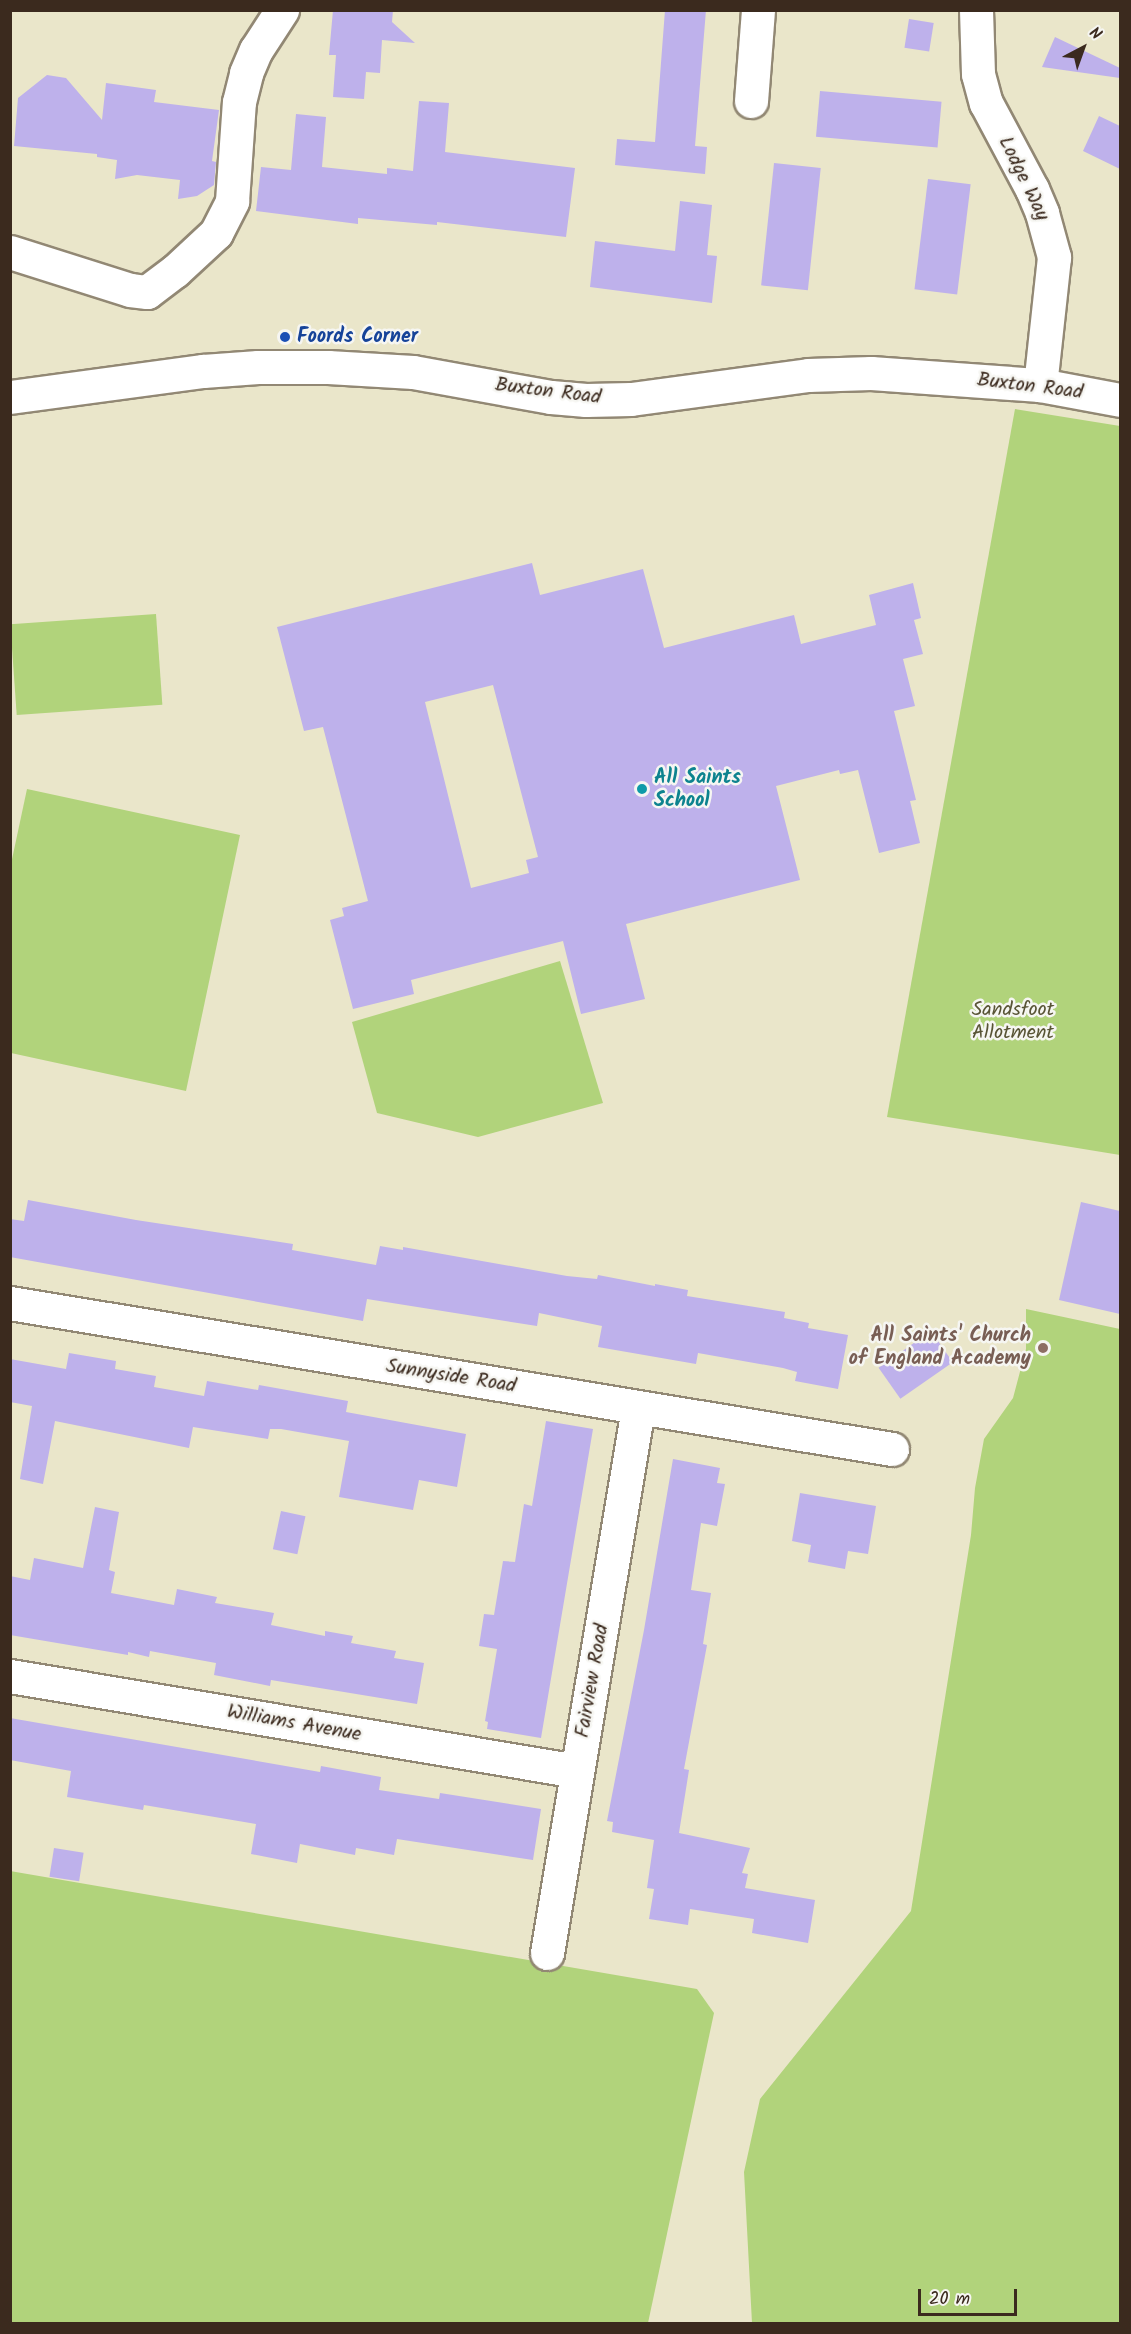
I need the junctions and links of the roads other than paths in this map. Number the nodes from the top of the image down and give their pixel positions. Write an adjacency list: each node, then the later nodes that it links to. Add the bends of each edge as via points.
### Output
1 (282, 10): 5 (main road, via 246,73 239,102 232,201 216,233 175,272 147,292 130,290)
2 (758, 10): 4 (main road)
3 (976, 10): 6 (main road, Lodge Way, via 978,75 986,103 1032,189 1054,257)
4 (752, 101)
5 (10, 252)
6 (1040, 385): 7 (main road, Buxton Road, via 871,373 808,375 631,399 585,400 401,371 258,367); 8 (main road, Buxton Road)
7 (10, 397)
8 (1120, 399)
9 (10, 1303): 10 (main road, Sunnyside Road)
10 (638, 1408): 11 (main road, Sunnyside Road); 13 (main road, Fairview Road)
11 (892, 1449)
12 (10, 1676): 13 (main road, Williams Avenue)
13 (578, 1772): 14 (main road, Fairview Road)
14 (547, 1953)

